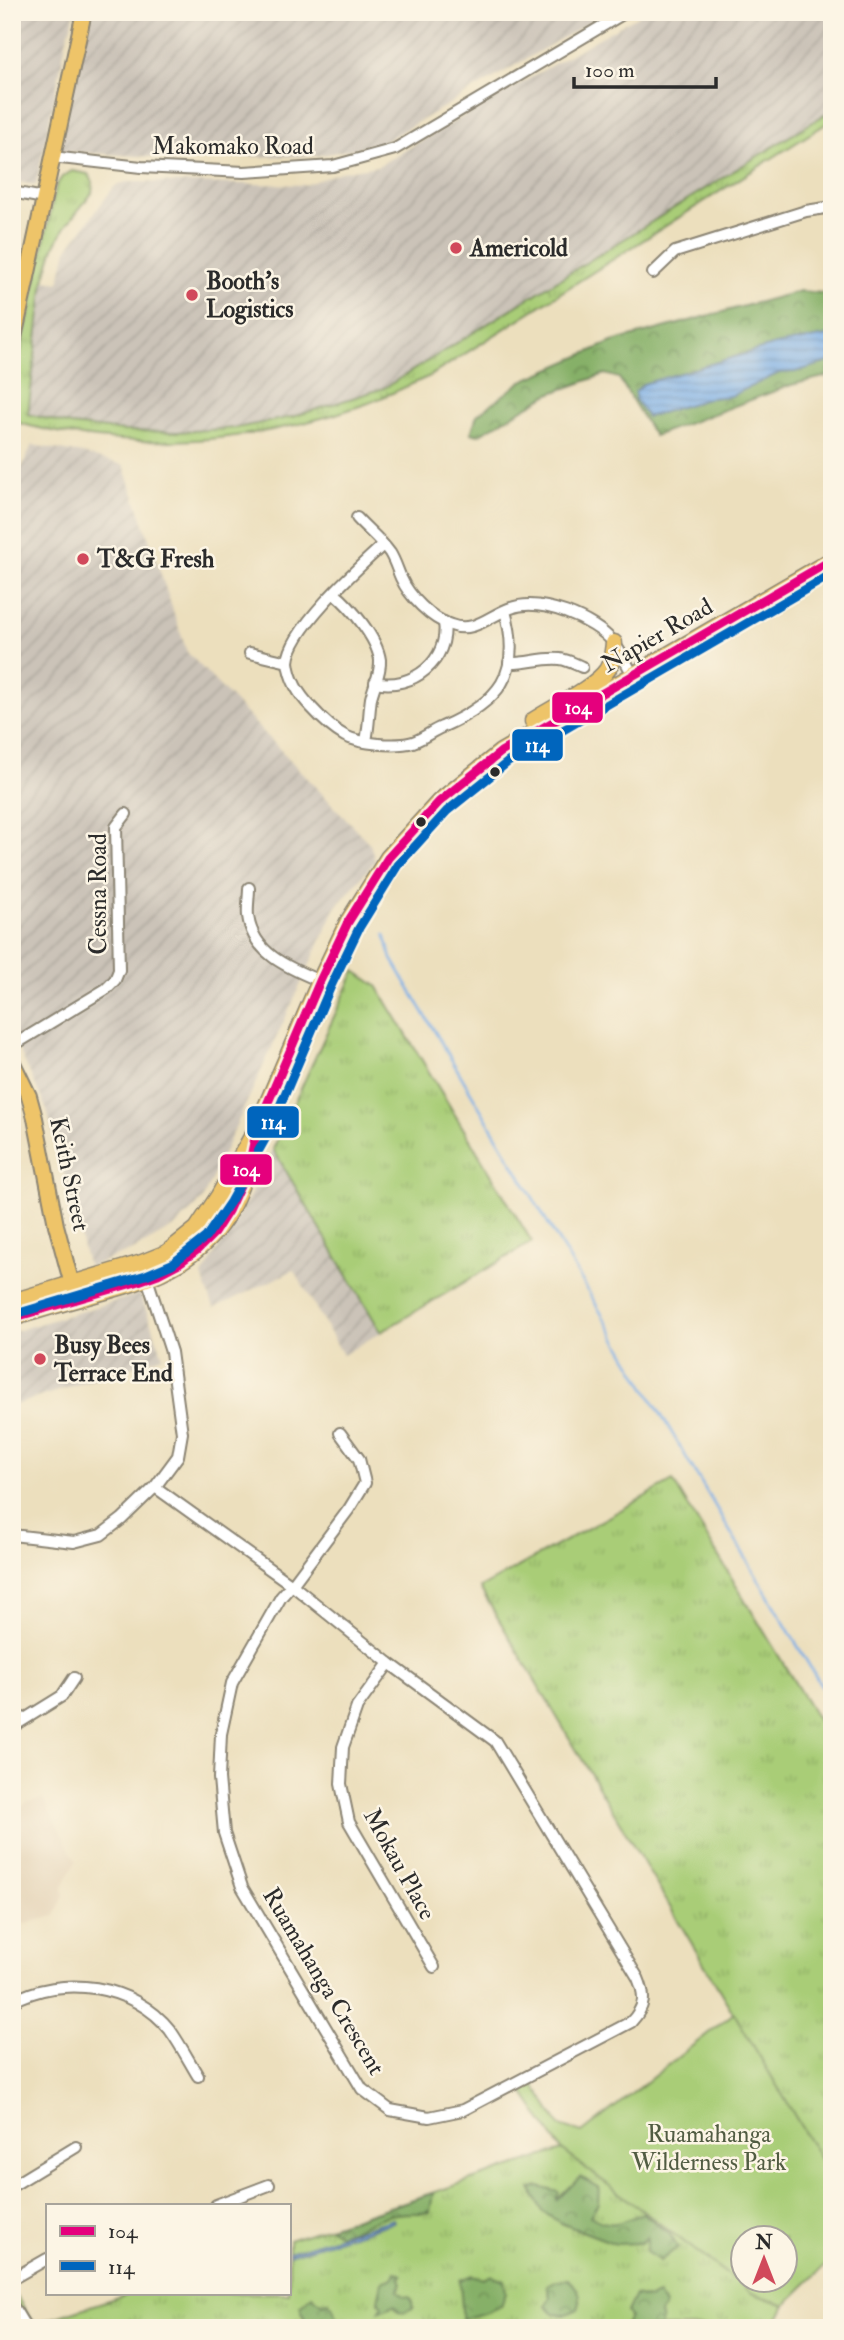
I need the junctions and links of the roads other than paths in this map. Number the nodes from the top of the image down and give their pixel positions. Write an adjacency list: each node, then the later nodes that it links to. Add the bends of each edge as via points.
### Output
1 (84, 12): 3 (main road)
2 (626, 12): 3 (street, Makomako Road, via 395,149 333,166 244,172)
3 (52, 157): 5 (main road)
4 (12, 192): 5 (street)
5 (44, 198): 8 (main road)
6 (832, 206): 7 (street, via 675,252)
7 (653, 273)
8 (12, 347)
9 (357, 518): 10 (street)
10 (383, 545): 12 (street); 14 (street, via 408,588)
11 (832, 560): 20 (highway, Napier Road)
12 (334, 593): 17 (street, via 293,643); 21 (street, via 377,649)
13 (505, 611): 14 (street, via 464,628); 15 (street, via 525,605 561,611 585,620); 18 (street, via 511,636)
14 (444, 622): 21 (street, via 440,652 423,673 404,682)
15 (614, 643): 20 (street); 23 (highway, via 607,671 528,724)
16 (250, 653): 17 (street)
17 (288, 662): 22 (street, via 293,682 307,703 347,737)
18 (509, 663): 19 (street, via 563,659); 22 (street, via 493,696 455,721 412,742)
19 (582, 667)
20 (633, 675): 23 (highway, Napier Road)
21 (376, 682): 22 (street)
22 (366, 741)
23 (501, 752): 26 (highway, Napier Road, via 439,802 388,858 348,922)
24 (126, 814): 27 (street, Cessna Road, via 116,827 115,980)
25 (249, 888): 26 (street, via 248,916 264,951)
26 (320, 981): 29 (highway, Napier Road, via 257,1128 219,1196 197,1229)
27 (12, 1046)
28 (12, 1061): 30 (main road, Keith Street, via 35,1118)
29 (145, 1271): 30 (highway, Napier Road); 34 (street, via 172,1352 182,1433 178,1456)
30 (74, 1292): 31 (highway, Napier Road); 32 (highway, Napier Road)
31 (12, 1302)
32 (12, 1318)
33 (340, 1433): 36 (street, via 359,1459 365,1483)
34 (155, 1487): 35 (street, via 113,1527 89,1540 61,1542); 36 (street, Ruamahanga Crescent)
35 (12, 1535)
36 (292, 1585): 37 (street, Ruamahanga Crescent); 37 (street, Ruamahanga Crescent, via 232,1682 221,1734 224,1833 242,1887 362,2089 390,2110 429,2117 463,2110 631,2022 642,2008 644,1994 495,1741)
37 (389, 1663): 40 (street, Mokau Place, via 357,1707 343,1747 341,1783 349,1822)
38 (74, 1678): 39 (street, via 62,1696)
39 (12, 1727)
40 (434, 1967)
41 (12, 2002): 42 (street, via 60,1986 84,1986 124,1996 169,2029)
42 (198, 2076)
43 (76, 2147): 45 (street)
44 (269, 2185): 46 (street)
45 (12, 2186)
46 (219, 2204)
47 (46, 2260): 48 (street)
48 (12, 2279)
49 (12, 2305): 50 (street)
50 (26, 2328)

